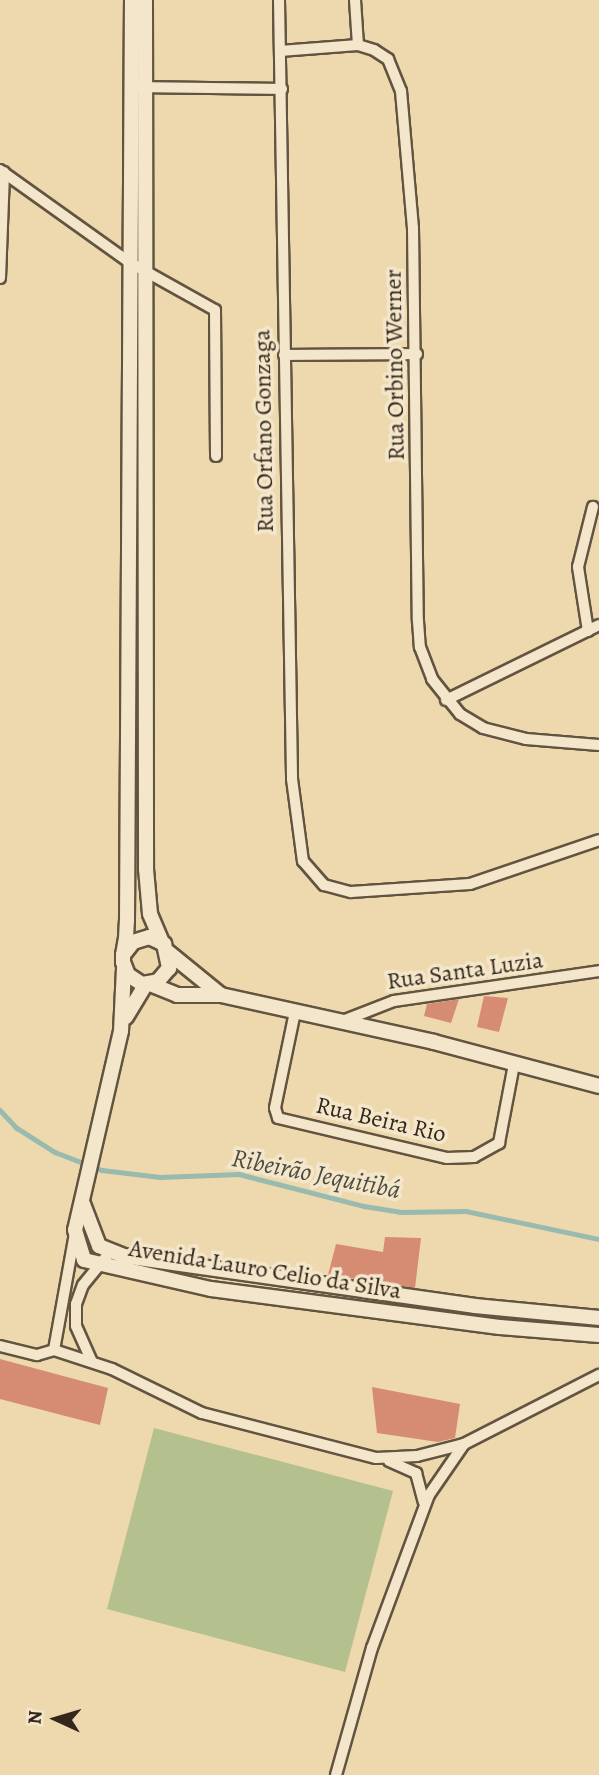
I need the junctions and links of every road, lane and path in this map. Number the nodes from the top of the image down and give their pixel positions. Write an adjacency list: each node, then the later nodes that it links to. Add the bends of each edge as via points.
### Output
1 (132, 0): 7 (street)
2 (145, 0): 7 (street)
3 (278, 0): 6 (street, Rua Orfano Gonzaga)
4 (355, 0): 5 (street)
5 (358, 45): 6 (street); 12 (street, Rua Orbino Werner, via 388,59 401,91 413,228)
6 (280, 51): 8 (street, Rua Orfano Gonzaga)
7 (138, 87): 8 (street); 10 (street)
8 (282, 89): 13 (street, Rua Orfano Gonzaga)
9 (2, 171): 10 (street); 11 (street)
10 (135, 266): 14 (street, via 215,310); 21 (street, via 146,869 150,914); 22 (street)
11 (0, 278)
12 (417, 354): 13 (street); 18 (street, Rua Orbino Werner, via 418,621 425,663)
13 (284, 355): 20 (street, Rua Orfano Gonzaga, via 292,779 303,861 324,886 351,892 470,884)
14 (216, 456)
15 (593, 507): 17 (street, via 578,568)
16 (599, 625): 17 (street)
17 (588, 631): 18 (street)
18 (446, 700): 19 (street, via 483,729 526,739)
19 (599, 745)
20 (599, 840)
21 (166, 948): 22 (street, via 140,938); 24 (street, via 169,968); 25 (street)
22 (124, 962): 24 (street, via 134,981); 28 (street)
23 (599, 971): 27 (street, Rua Santa Luzia, via 394,1001)
24 (148, 984): 25 (street, via 177,995); 28 (street)
25 (221, 995): 26 (street)
26 (295, 1012): 27 (street); 29 (street, Rua Beira Rio, via 275,1108 278,1118 447,1158 474,1157 499,1143)
27 (340, 1022): 29 (street)
28 (121, 1031): 31 (street)
29 (514, 1064): 30 (street)
30 (599, 1086)
31 (83, 1193): 32 (street); 33 (street, Avenida Lauro Celio da Silva, via 92,1235)
32 (75, 1230): 34 (street, Avenida Lauro Celio da Silva, via 81,1255); 46 (street)
33 (110, 1252): 34 (street); 35 (street, Avenida Lauro Celio da Silva)
34 (96, 1266): 37 (street, Avenida Lauro Celio da Silva); 47 (street, via 83,1285 75,1317)
35 (213, 1269): 36 (street, Avenida Lauro Celio da Silva); 37 (street)
36 (290, 1279): 38 (street, Avenida Lauro Celio da Silva); 39 (street)
37 (211, 1289): 39 (street, Avenida Lauro Celio da Silva)
38 (362, 1290): 40 (street); 41 (street, Avenida Lauro Celio da Silva)
39 (288, 1299): 40 (street, Avenida Lauro Celio da Silva)
40 (360, 1308): 43 (street, Avenida Lauro Celio da Silva)
41 (502, 1309): 42 (street, Avenida Lauro Celio da Silva); 43 (street)
42 (599, 1318)
43 (500, 1327): 44 (street, Avenida Lauro Celio da Silva)
44 (599, 1335)
45 (0, 1346): 46 (street, via 43,1355)
46 (54, 1350): 47 (street)
47 (92, 1362): 50 (street, via 202,1413)
48 (599, 1375): 49 (street)
49 (464, 1444): 50 (street, via 417,1456); 51 (street, via 435,1482)
50 (376, 1458): 51 (street, via 416,1472)
51 (424, 1507): 52 (street, via 372,1648)
52 (336, 1775)

